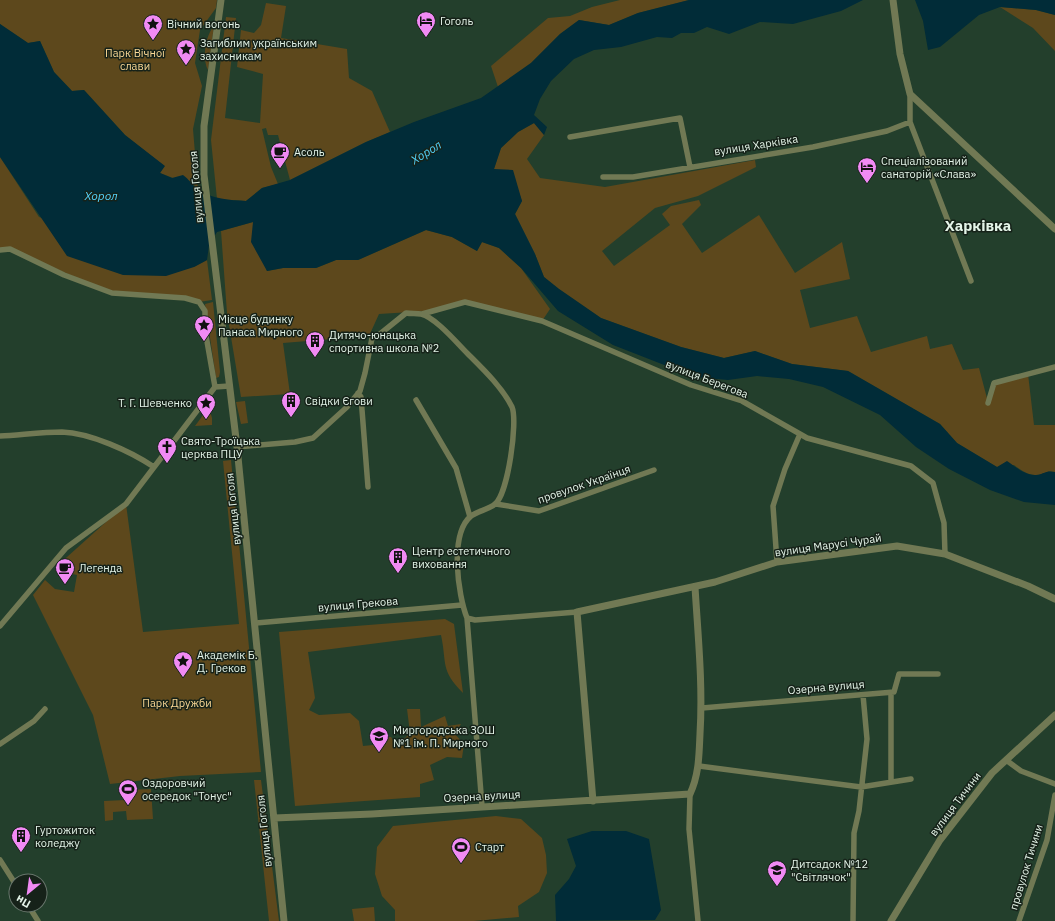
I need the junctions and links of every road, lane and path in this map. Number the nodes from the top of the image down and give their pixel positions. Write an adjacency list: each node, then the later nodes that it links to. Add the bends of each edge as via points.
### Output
1 (221, 0): 13 (street, вулиця Гоголя, via 204,126 204,175)
2 (893, 0): 3 (street, via 900,54)
3 (910, 94): 4 (street); 8 (street)
4 (910, 122): 6 (street, вулиця Харківка, via 887,131 813,147); 10 (street)
5 (570, 137): 6 (street, via 680,118)
6 (690, 167): 7 (street, вулиця Харківка, via 633,177)
7 (603, 177)
8 (1055, 230)
9 (0, 250): 14 (street, via 10,249 64,275 112,293 186,298 199,302 205,311 206,337)
10 (971, 281)
11 (422, 314): 15 (street, вулиця Берегова, via 406,313 372,338); 18 (street, вулиця Берегова, via 465,302 542,321 691,385 742,401); 24 (street, via 434,321 469,355 504,393 513,409 512,458)
12 (1055, 367): 17 (street, via 994,383)
13 (229, 386): 14 (street); 20 (street, вулиця Гоголя)
14 (215, 387): 21 (street)
15 (358, 393): 20 (street, via 347,407 313,438); 23 (street, via 361,398)
16 (416, 400): 25 (street, via 456,468)
17 (988, 403)
18 (800, 434): 26 (street, вулиця Берегова, via 911,466 933,483 944,524); 27 (street, via 773,506)
19 (0, 436): 21 (street, via 62,432 85,435 144,460)
20 (237, 447): 33 (street, вулиця Гоголя)
21 (154, 467): 34 (street, via 126,504 66,548)
22 (654, 470): 24 (street, провулок Українця, via 539,511)
23 (368, 487)
24 (496, 504): 25 (street)
25 (470, 516): 30 (street, via 463,526 456,556)
26 (945, 554): 27 (street, вулиця Марусі Чурай, via 897,546); 29 (street, вулиця Марусі Чурай)
27 (777, 562): 28 (street, вулиця Марусі Чурай)
28 (696, 587): 31 (street, вулиця Марусі Чурай); 38 (street)
29 (1055, 599)
30 (462, 605): 32 (street); 33 (street, вулиця Грекова)
31 (577, 612): 32 (street, вулиця Марусі Чурай, via 475,620); 50 (street)
32 (467, 618): 51 (street)
33 (256, 622): 52 (street, вулиця Гоголя)
34 (0, 626)
35 (938, 674): 36 (street, via 899,674 894,692)
36 (891, 693): 37 (street, Озерна вулиця); 45 (street)
37 (863, 695): 38 (street, Озерна вулиця); 47 (street, via 867,739)
38 (702, 708): 43 (street)
39 (45, 709): 41 (street, via 34,721)
40 (1055, 715): 42 (street, вулиця Тичини)
41 (0, 744)
42 (1006, 760): 46 (street, via 1021,771); 58 (street, вулиця Тичини, via 992,773 940,840)
43 (699, 766): 47 (street); 48 (street)
44 (911, 779): 45 (street)
45 (891, 782): 47 (street)
46 (1055, 784)
47 (861, 787): 57 (street, via 854,833)
48 (690, 794): 50 (street, Озерна вулиця); 56 (street, via 689,829)
49 (1055, 795): 59 (street, провулок Тичини, via 1047,840)
50 (593, 801): 51 (street, Озерна вулиця)
51 (482, 806): 52 (street, Озерна вулиця)
52 (274, 818): 55 (street, вулиця Гоголя)
53 (0, 860): 54 (street)
54 (8, 873)
55 (284, 921)
56 (698, 921)
57 (853, 921)
58 (891, 921)
59 (1019, 921)

